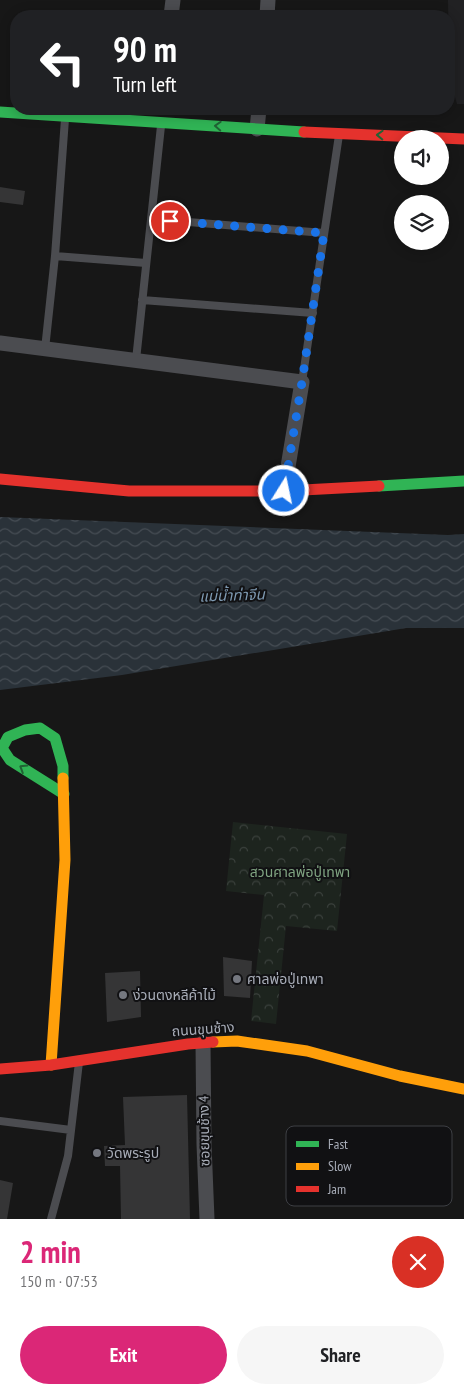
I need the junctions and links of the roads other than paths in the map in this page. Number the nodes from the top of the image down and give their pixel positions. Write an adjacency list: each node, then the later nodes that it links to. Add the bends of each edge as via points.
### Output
1 (40, 115): 4 (street)
2 (258, 115): 5 (street)
3 (162, 116): 4 (street); 5 (street, one-way to 3); 8 (lane)
4 (66, 117): 10 (lane)
5 (257, 129): 6 (street)
6 (339, 134): 7 (street, one-way to 6); 9 (lane)
7 (464, 139)
8 (151, 219): 9 (lane); 11 (lane)
9 (324, 233): 13 (lane)
10 (55, 256): 11 (lane); 15 (lane)
11 (146, 263): 12 (lane)
12 (142, 300): 13 (lane); 16 (lane)
13 (313, 313): 17 (lane)
14 (0, 343): 15 (street)
15 (45, 349): 16 (street)
16 (136, 360): 17 (street)
17 (302, 382): 20 (street)
18 (0, 479): 20 (street, via 129,491)
19 (464, 481): 20 (street)
20 (284, 491)
21 (64, 794): 21 (street, one-way to 21, via 10,760 2,748 8,737 40,728 56,738 63,766); 24 (street, via 65,860)
22 (203, 1043): 23 (street, ถนนขุนช้าง); 26 (street, ถนนขุนช้าง, via 237,1041 307,1051); 30 (street, ซอยขุนช้าง 4)
23 (80, 1061): 24 (street, ถนนขุนช้าง); 28 (lane)
24 (51, 1065): 25 (street, ถนนขุนช้าง)
25 (0, 1068)
26 (464, 1089)
27 (0, 1121): 28 (lane)
28 (71, 1130): 29 (lane, via 68,1156)
29 (51, 1219)
30 (207, 1219)

